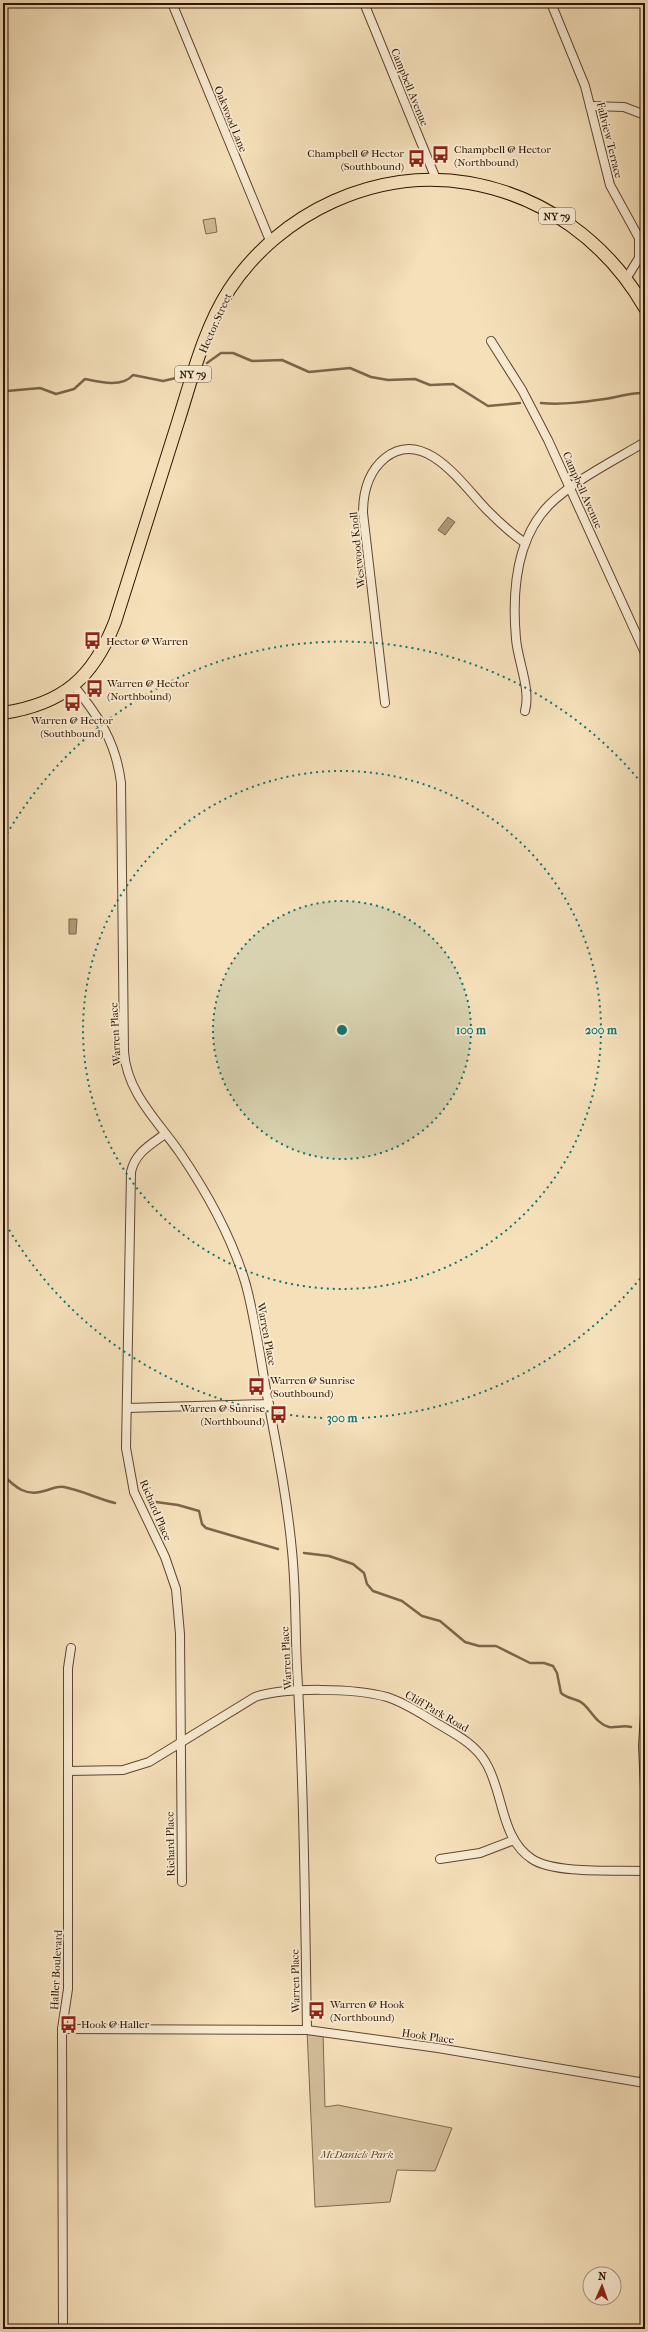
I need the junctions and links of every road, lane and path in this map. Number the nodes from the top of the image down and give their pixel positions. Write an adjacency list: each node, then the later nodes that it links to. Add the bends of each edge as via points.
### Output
1 (172, 3): 7 (street, Oakwood Lane)
2 (364, 3): 6 (street, Campbell Avenue)
3 (551, 3): 4 (street, Fallview Terrace, via 585,86)
4 (590, 106): 5 (street, via 624,107); 8 (street, Fallview Terrace, via 610,185 639,238 639,258)
5 (645, 114)
6 (436, 179): 7 (main road, Hector Street / NY 79, via 391,183 347,196 304,218); 8 (main road, Hector Street / NY 79, via 500,190 537,204 582,234 606,255)
7 (271, 243): 15 (main road, Hector Street / NY 79, via 244,270 228,291 217,314 194,374 115,622 97,660)
8 (626, 279): 9 (main road, Hector Street / NY 79)
9 (645, 308)
10 (491, 341): 12 (street, Campbell Avenue, via 522,390)
11 (645, 442): 12 (street)
12 (571, 488): 13 (street, via 540,515); 14 (street, Campbell Avenue)
13 (526, 543): 16 (street, Westwood Knoll, via 488,511 447,466 429,454 410,449 402,450 379,464 368,481 363,513); 17 (street, via 518,567 514,611 518,653 527,697)
14 (645, 653)
15 (74, 686): 18 (main road, NY 79, via 39,705); 19 (street, Warren Place, via 102,724 118,762 122,796 125,1060 134,1089)
16 (385, 703)
17 (525, 711)
18 (3, 713)
19 (165, 1134): 20 (street, Warren Place, via 203,1188 235,1254 251,1307); 21 (street, Richard Place, via 140,1152 131,1172)
20 (269, 1404): 21 (street); 23 (street, Warren Place, via 292,1553)
21 (127, 1408): 25 (street, Richard Place, via 126,1448 132,1484 176,1588 180,1634)
22 (71, 1648): 26 (street, Haller Boulevard, via 68,1684)
23 (299, 1690): 25 (street, Cliff Park Road, via 278,1691 255,1697); 28 (street, Cliff Park Road, via 364,1692 387,1697 413,1708 466,1740 482,1757 493,1775 508,1828); 33 (street, Warren Place)
24 (645, 1714): 27 (street)
25 (180, 1744): 26 (street, Cliff Park Road, via 138,1767 123,1770); 31 (street, Richard Place)
26 (69, 1771): 32 (street, Haller Boulevard, via 68,1989)
27 (645, 1789)
28 (514, 1840): 29 (street, via 480,1853); 30 (street, Cliff Park Road, via 524,1853 543,1864 563,1868)
29 (440, 1859)
30 (645, 1871)
31 (182, 1882)
32 (62, 2030): 33 (street, Hook Place); 36 (street, Haller Boulevard)
33 (307, 2030): 35 (street, Hook Place, via 438,2048)
34 (645, 2074): 35 (street)
35 (644, 2083)
36 (63, 2329)

